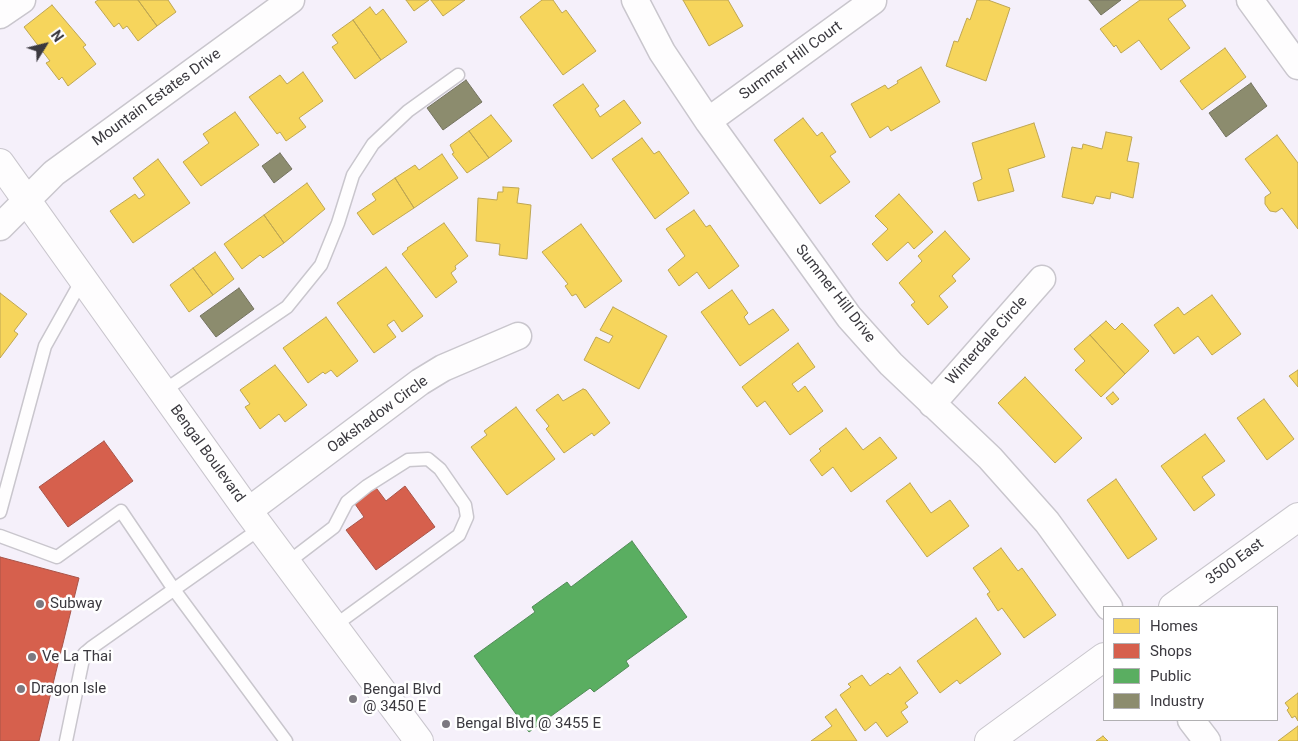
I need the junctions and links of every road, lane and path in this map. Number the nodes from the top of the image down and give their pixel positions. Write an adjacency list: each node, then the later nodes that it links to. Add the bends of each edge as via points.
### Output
1 (22, 0): 6 (street)
2 (291, 0): 11 (street, Mountain Estates Drive, via 54,173)
3 (635, 0): 9 (street, Summer Hill Drive, via 662,52)
4 (1250, 0): 7 (street)
5 (874, 1): 9 (street, Summer Hill Court)
6 (0, 16)
7 (1298, 66)
8 (458, 75): 16 (lane, via 408,111 373,144 353,175 321,265 287,307)
9 (708, 121): 17 (street, Summer Hill Drive, via 849,317)
10 (0, 163): 11 (main road, Bengal Boulevard)
11 (26, 201): 12 (street, Mountain Estates Drive); 14 (main road, Bengal Boulevard)
12 (0, 227)
13 (1042, 279): 17 (street, Winterdale Circle)
14 (82, 280): 16 (main road, Bengal Boulevard); 18 (lane, via 46,346)
15 (518, 336): 20 (street, Oakshadow Circle, via 443,368 420,382)
16 (162, 392): 20 (main road, Bengal Boulevard)
17 (932, 404): 24 (street, Summer Hill Drive, via 990,458 1047,522)
18 (0, 512)
19 (1298, 517): 25 (main road, 3500 East)
20 (254, 520): 22 (main road, Bengal Boulevard); 23 (lane)
21 (0, 536): 23 (lane, via 57,557 121,510)
22 (287, 563): 26 (main road, Bengal Boulevard); 26 (lane, via 334,527 347,502 408,460 428,459 440,469 465,504 467,517 459,535)
23 (175, 591): 29 (lane, via 84,654); 30 (lane)
24 (1108, 606)
25 (1174, 606)
26 (334, 626): 31 (main road, Bengal Boulevard)
27 (1103, 658): 32 (main road)
28 (1192, 721): 33 (street)
29 (66, 741)
30 (286, 741)
31 (419, 741)
32 (989, 741)
33 (1207, 741)

